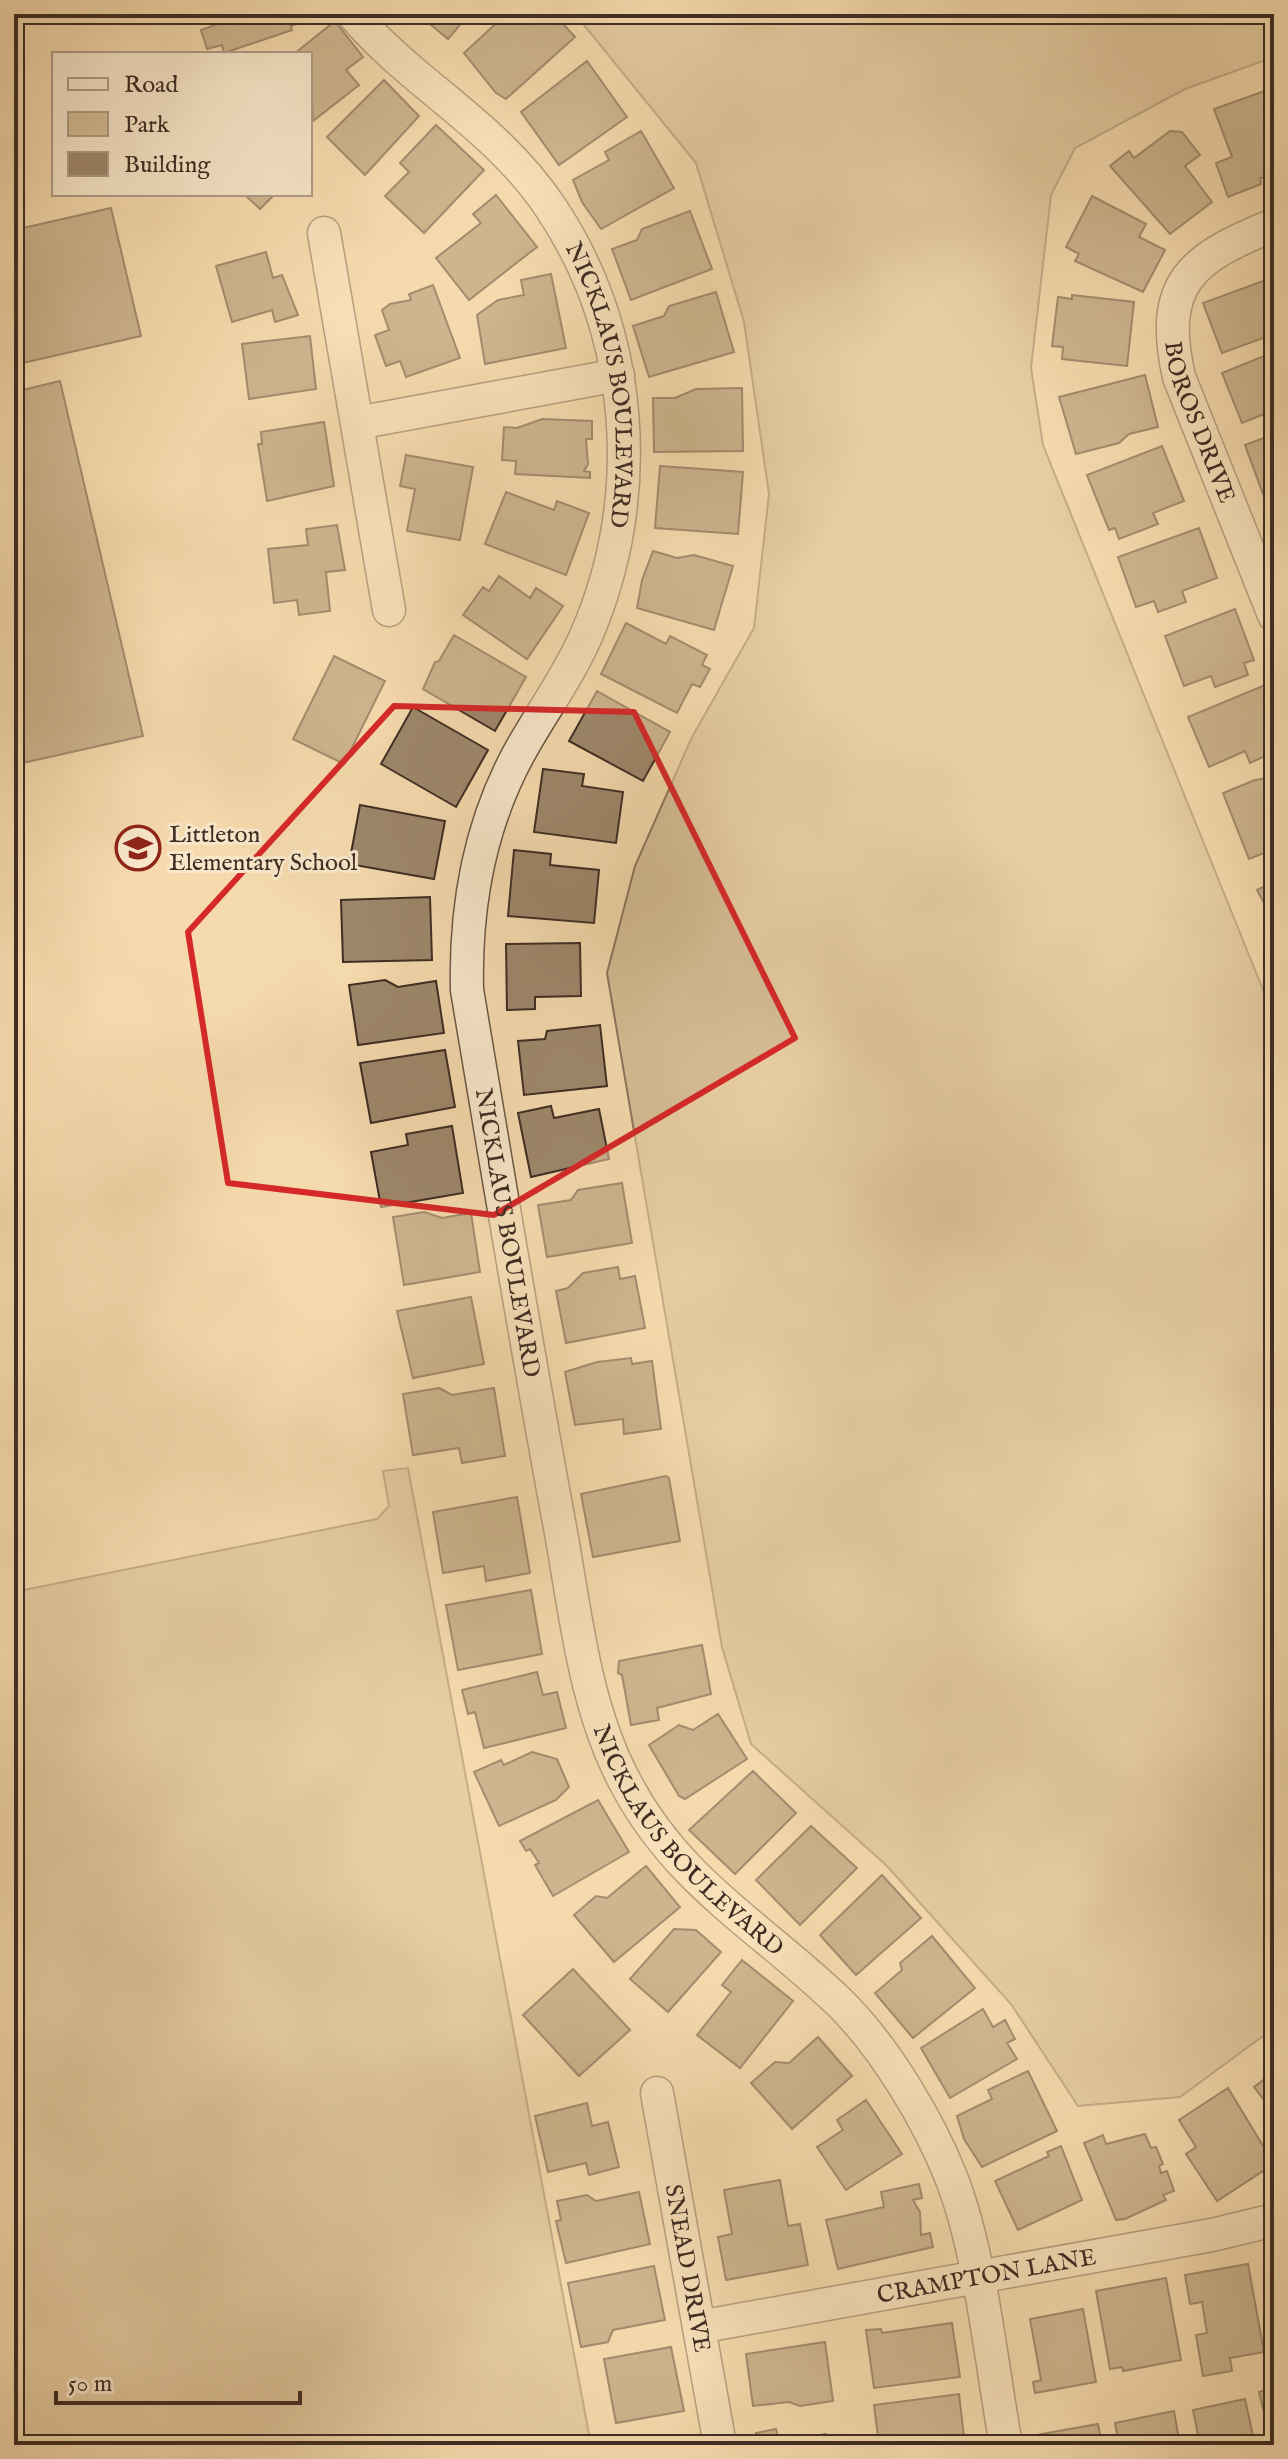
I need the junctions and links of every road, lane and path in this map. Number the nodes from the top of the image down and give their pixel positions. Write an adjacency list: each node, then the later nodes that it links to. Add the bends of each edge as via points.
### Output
1 (353, 14): 4 (street, NICKLAUS BOULEVARD, via 525,173 559,223 593,290)
2 (1274, 225): 7 (street, BOROS DRIVE, via 1229,243 1197,265 1174,299 1170,338 1179,377)
3 (324, 233): 5 (street)
4 (618, 375): 5 (street); 10 (street, NICKLAUS BOULEVARD, via 625,484 611,563 574,661 502,788 479,857 468,916 467,990 592,1694 620,1774 640,1812 689,1874 839,2003 891,2067 951,2177)
5 (357, 423): 6 (street)
6 (389, 610)
7 (1274, 615)
8 (657, 2093): 11 (street, SNEAD DRIVE)
9 (1274, 2220): 10 (street, CRAMPTON LANE)
10 (976, 2279): 11 (street, CRAMPTON LANE); 13 (street, NICKLAUS BOULEVARD)
11 (699, 2327): 12 (street, SNEAD DRIVE)
12 (720, 2445)
13 (1006, 2445)

